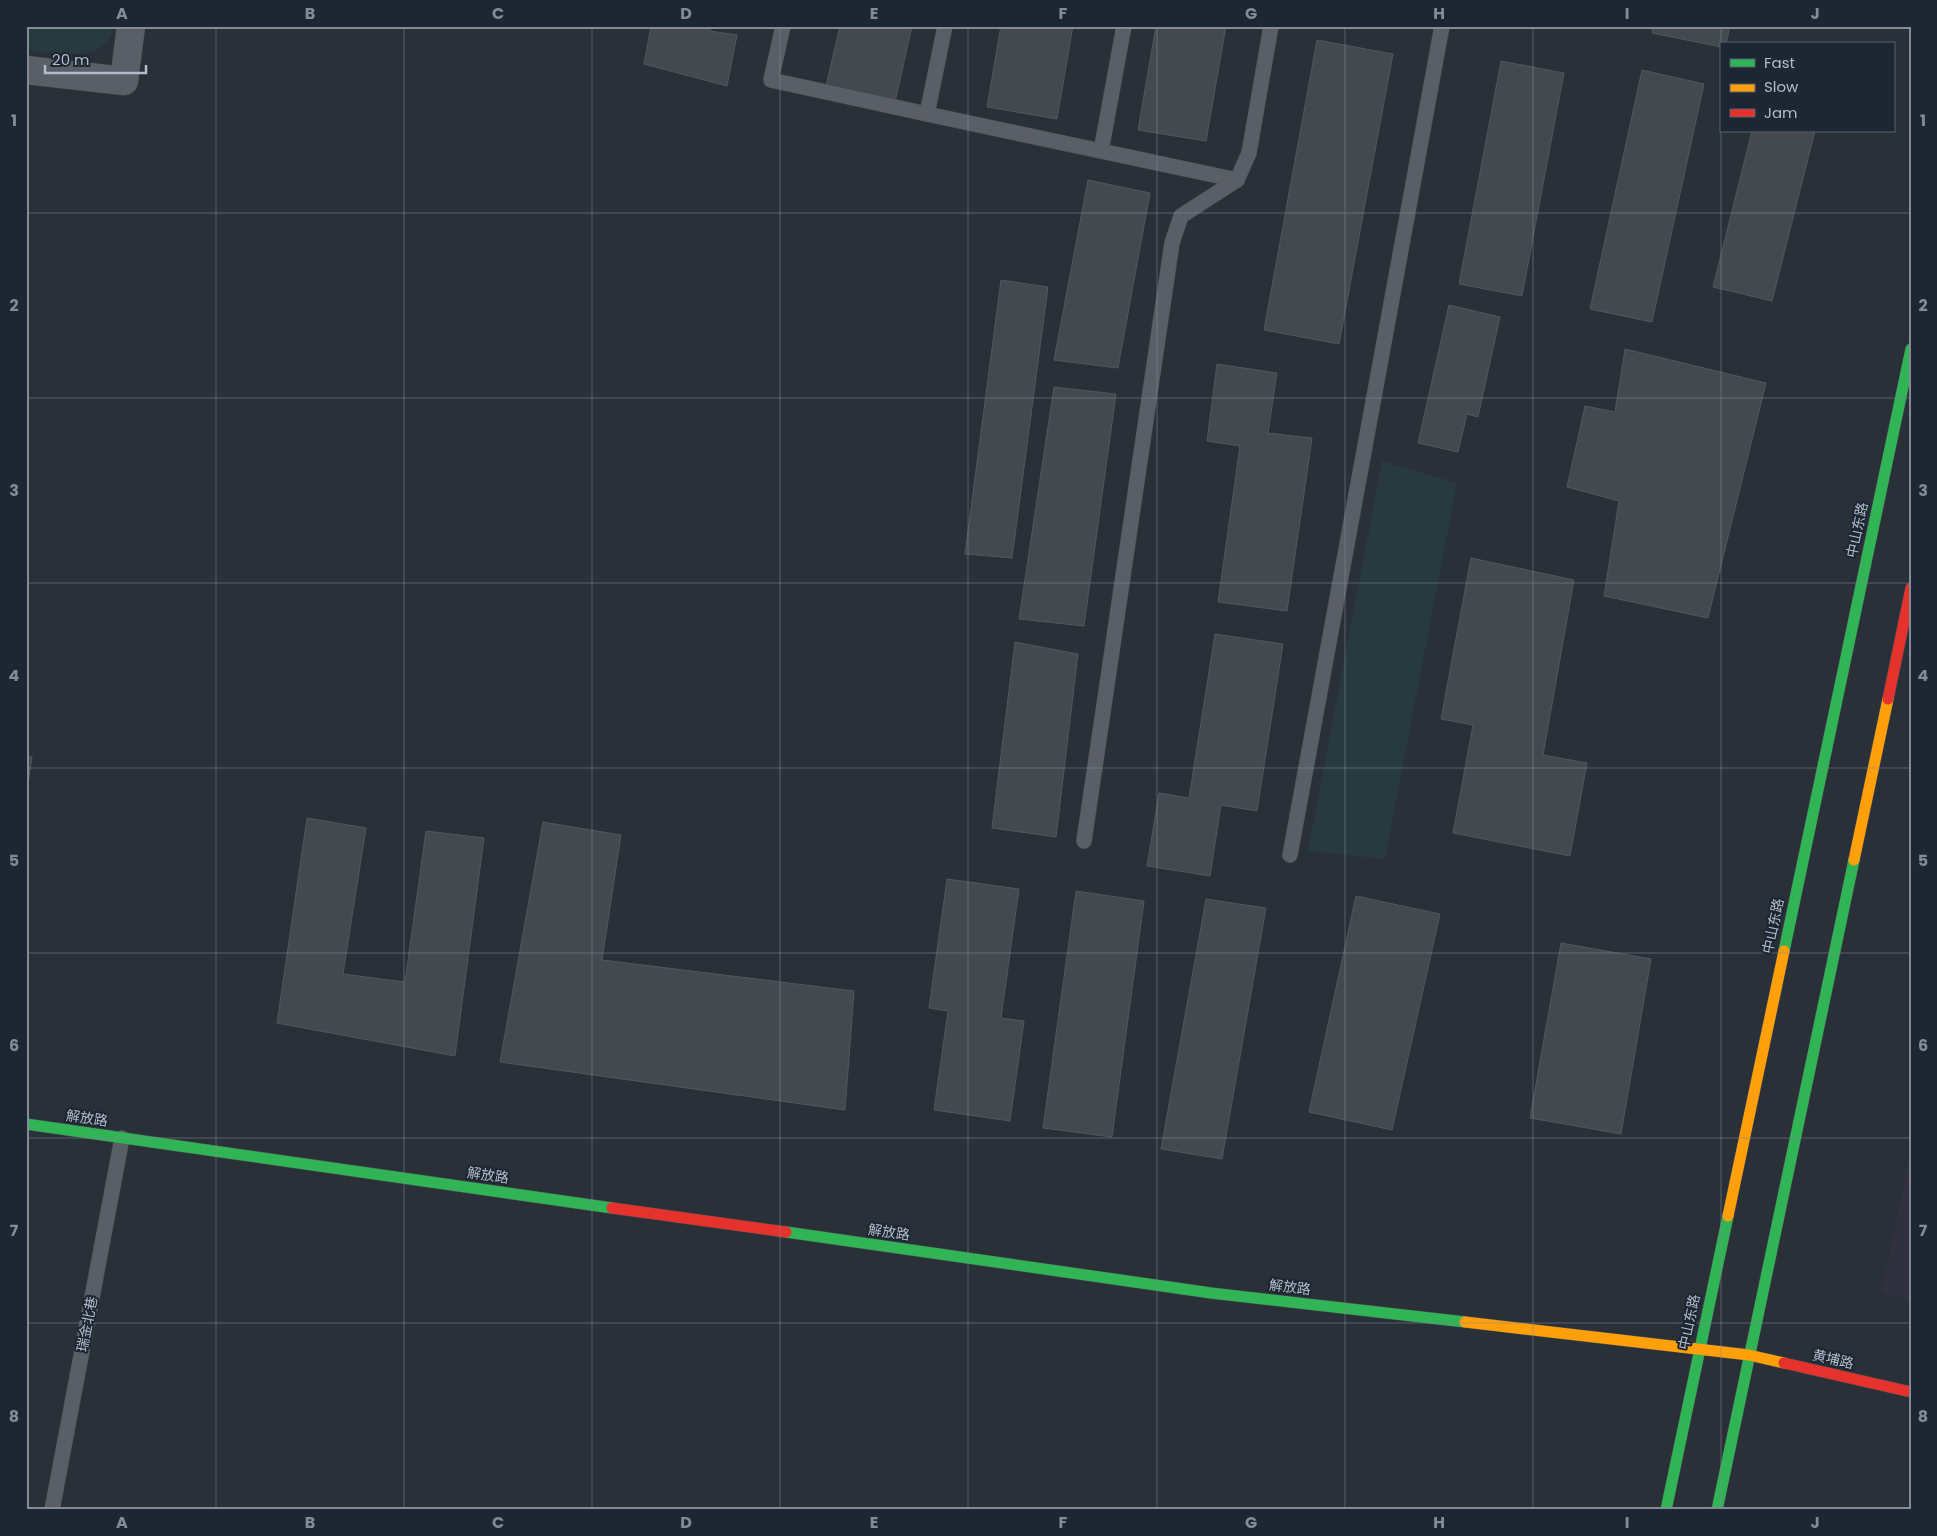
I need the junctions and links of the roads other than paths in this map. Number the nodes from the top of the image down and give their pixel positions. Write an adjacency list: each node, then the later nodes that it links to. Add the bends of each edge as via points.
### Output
1 (131, 26): 7 (street, via 124,81)
2 (783, 26): 8 (lane, via 771,80)
3 (945, 26): 8 (lane)
4 (1124, 26): 9 (lane)
5 (1271, 26): 10 (lane, via 1249,153)
6 (1442, 26): 14 (lane)
7 (26, 70)
8 (927, 114): 9 (lane)
9 (1101, 151): 10 (lane)
10 (1237, 180): 13 (lane, via 1181,216 1172,243)
11 (1911, 349): 17 (main road, 中山东路)
12 (1911, 588): 18 (main road)
13 (1084, 841)
14 (1290, 855)
15 (26, 1124): 16 (main road, 解放路)
16 (122, 1138): 17 (main road, 解放路, via 1211,1293); 20 (lane, 瑞金北巷)
17 (1699, 1350): 18 (main road, 解放路); 21 (main road, 中山东路)
18 (1749, 1355): 19 (main road, 黄埔路); 22 (main road)
19 (1911, 1392)
20 (52, 1510)
21 (1666, 1510)
22 (1717, 1510)

